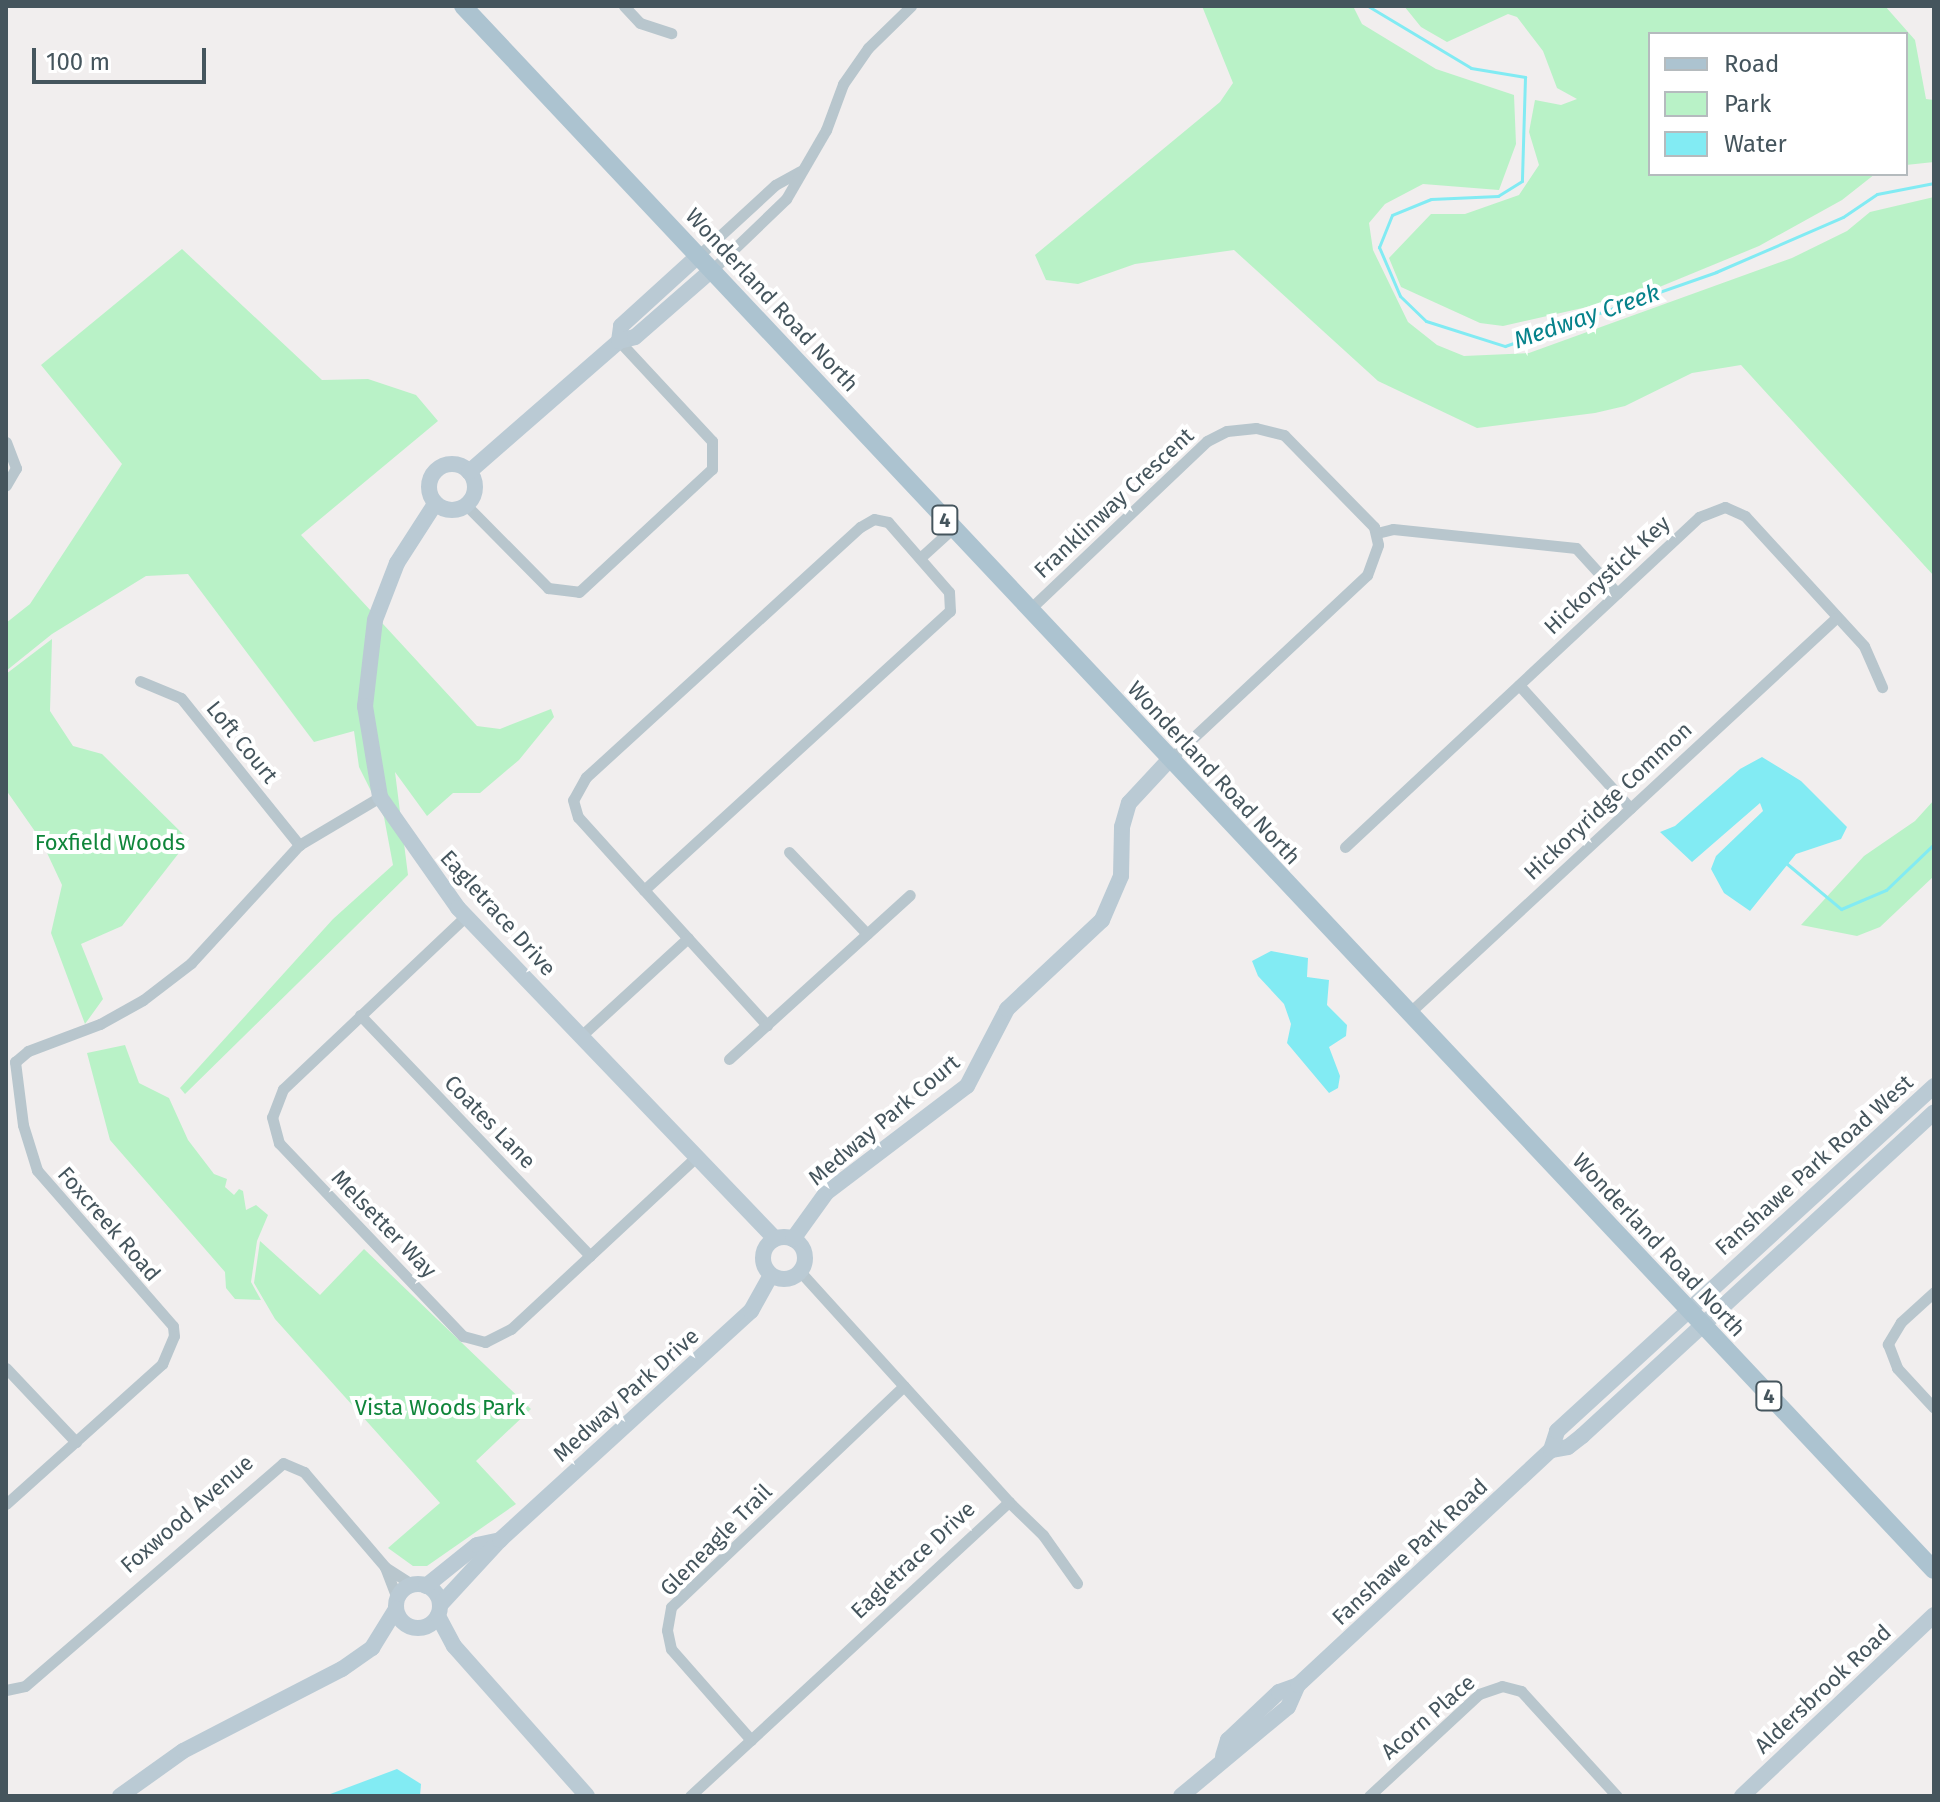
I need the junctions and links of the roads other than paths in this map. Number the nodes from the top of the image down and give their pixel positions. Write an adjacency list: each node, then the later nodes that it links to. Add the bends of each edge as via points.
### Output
1 (463, 6): 6 (main road, Wonderland Road North / 4)
2 (624, 6): 4 (street, via 640,23)
3 (911, 6): 5 (street, via 860,60)
4 (671, 33)
5 (800, 171): 6 (street, via 775,185); 6 (street, via 786,199)
6 (706, 262): 7 (street, via 635,337); 13 (main road, Wonderland Road North / 4)
7 (619, 341): 9 (street); 12 (street, via 712,441 712,469 579,592 548,588)
8 (6, 442): 10 (street, via 16,468)
9 (469, 472): 11 (street, via 457,465 436,470 429,490); 12 (street, via 475,486)
10 (6, 485)
11 (435, 504): 12 (street, via 449,510); 23 (street, Eagletrace Drive, via 397,563 375,620 365,706)
12 (466, 505)
13 (953, 528): 15 (street); 17 (main road, Wonderland Road North / 4)
14 (1377, 533): 16 (street, via 1393,529 1576,548); 17 (street, Franklinway Crescent, via 1284,435 1256,428 1227,431 1207,441); 22 (street, via 1376,558 1367,575)
15 (920, 558): 28 (street, via 949,592 950,611); 28 (street, via 888,522 874,519 860,527 579,785 573,800 578,817)
16 (1617, 593): 18 (street, Hickorystick Key, via 1699,517 1725,507 1745,516); 20 (street, Hickorystick Key)
17 (1030, 609): 22 (main road, Wonderland Road North / 4)
18 (1836, 618): 21 (street, Hickorystick Key, via 1869,652); 24 (street, Hickoryridge Common)
19 (140, 681): 25 (street, Loft Court, via 181,698)
20 (1519, 685): 24 (street); 26 (street, Hickorystick Key)
21 (1882, 687)
22 (1168, 761): 33 (main road, Wonderland Road North / 4); 42 (street, Medway Park Court, via 1129,803 1122,827 1121,876 1102,920 1007,1009 967,1086 826,1193)
23 (380, 797): 25 (street, Foxcreek Road); 30 (street, Eagletrace Drive)
24 (1630, 808): 33 (street, Hickoryridge Common)
25 (299, 845): 52 (street, Foxcreek Road, via 175,976 100,1024 28,1051 15,1062 29,1149 46,1186 173,1326 173,1346 162,1364)
26 (1345, 847)
27 (789, 852): 31 (street)
28 (644, 890): 32 (street)
29 (910, 895): 31 (street)
30 (466, 916): 34 (street, Melsetter Way); 36 (street, Eagletrace Drive)
31 (867, 934): 35 (street)
32 (688, 938): 35 (street); 36 (street)
33 (1408, 1014): 47 (main road, Wonderland Road North / 4)
34 (360, 1015): 43 (street, Coates Lane); 43 (street, Melsetter Way, via 283,1089 273,1105 279,1143 452,1324 479,1342 496,1337)
35 (767, 1025): 37 (street)
36 (581, 1036): 40 (street, Eagletrace Drive)
37 (729, 1059)
38 (1934, 1086): 47 (street, Fanshawe Park Road West)
39 (1934, 1112): 48 (street, Fanshawe Park Road West)
40 (696, 1157): 41 (street, Eagletrace Drive); 43 (street, Melsetter Way)
41 (775, 1239): 42 (street); 45 (street, via 764,1252)
42 (793, 1239): 44 (street, via 806,1257)
43 (590, 1256)
44 (801, 1273): 45 (street, via 786,1280); 50 (street, Eagletrace Drive)
45 (771, 1275): 56 (street, Medway Park Drive, via 751,1311)
46 (1934, 1292): 51 (street, via 1901,1322 1888,1344 1897,1368)
47 (1688, 1310): 48 (main road, Wonderland Road North / 4); 53 (street, Fanshawe Park Road, via 1557,1431)
48 (1704, 1327): 53 (street, Fanshawe Park Road, via 1568,1447); 58 (main road, Wonderland Road North / 4)
49 (6, 1368): 52 (street)
50 (904, 1386): 54 (street, Eagletrace Drive); 68 (street, Gleneagle Trail, via 671,1607 671,1649)
51 (1934, 1408)
52 (76, 1442): 55 (street, Foxcreek Road)
53 (1551, 1450): 72 (street, Fanshawe Park Road, via 1298,1685 1279,1692 1228,1740 1223,1756)
54 (1009, 1502): 59 (street, via 1043,1535); 68 (street, Eagletrace Drive)
55 (6, 1504)
56 (500, 1540): 60 (street, Medway Park Drive, via 477,1545); 62 (street, Medway Park Drive)
57 (385, 1567): 60 (street, Foxwood Avenue); 61 (street, Foxwood Avenue); 67 (street, Foxwood Avenue, via 304,1472 283,1463 25,1686)
58 (1934, 1570)
59 (1077, 1583)
60 (420, 1585): 61 (street, Medway Park Drive); 62 (street)
61 (397, 1604): 64 (street); 65 (street)
62 (439, 1610): 64 (street, Medway Park Drive); 66 (street)
63 (1934, 1615): 75 (street, Aldersbrook Road)
64 (417, 1628): 65 (street); 66 (street)
65 (380, 1639): 69 (street, via 342,1669 169,1759)
66 (454, 1646): 70 (street)
67 (6, 1690)
68 (751, 1740): 71 (street, Eagletrace Drive)
69 (120, 1796)
70 (587, 1796)
71 (690, 1796)
72 (1181, 1796)
73 (1369, 1796): 74 (street, Acorn Place, via 1479,1694 1502,1686 1521,1691)
74 (1617, 1796)
75 (1742, 1796)

